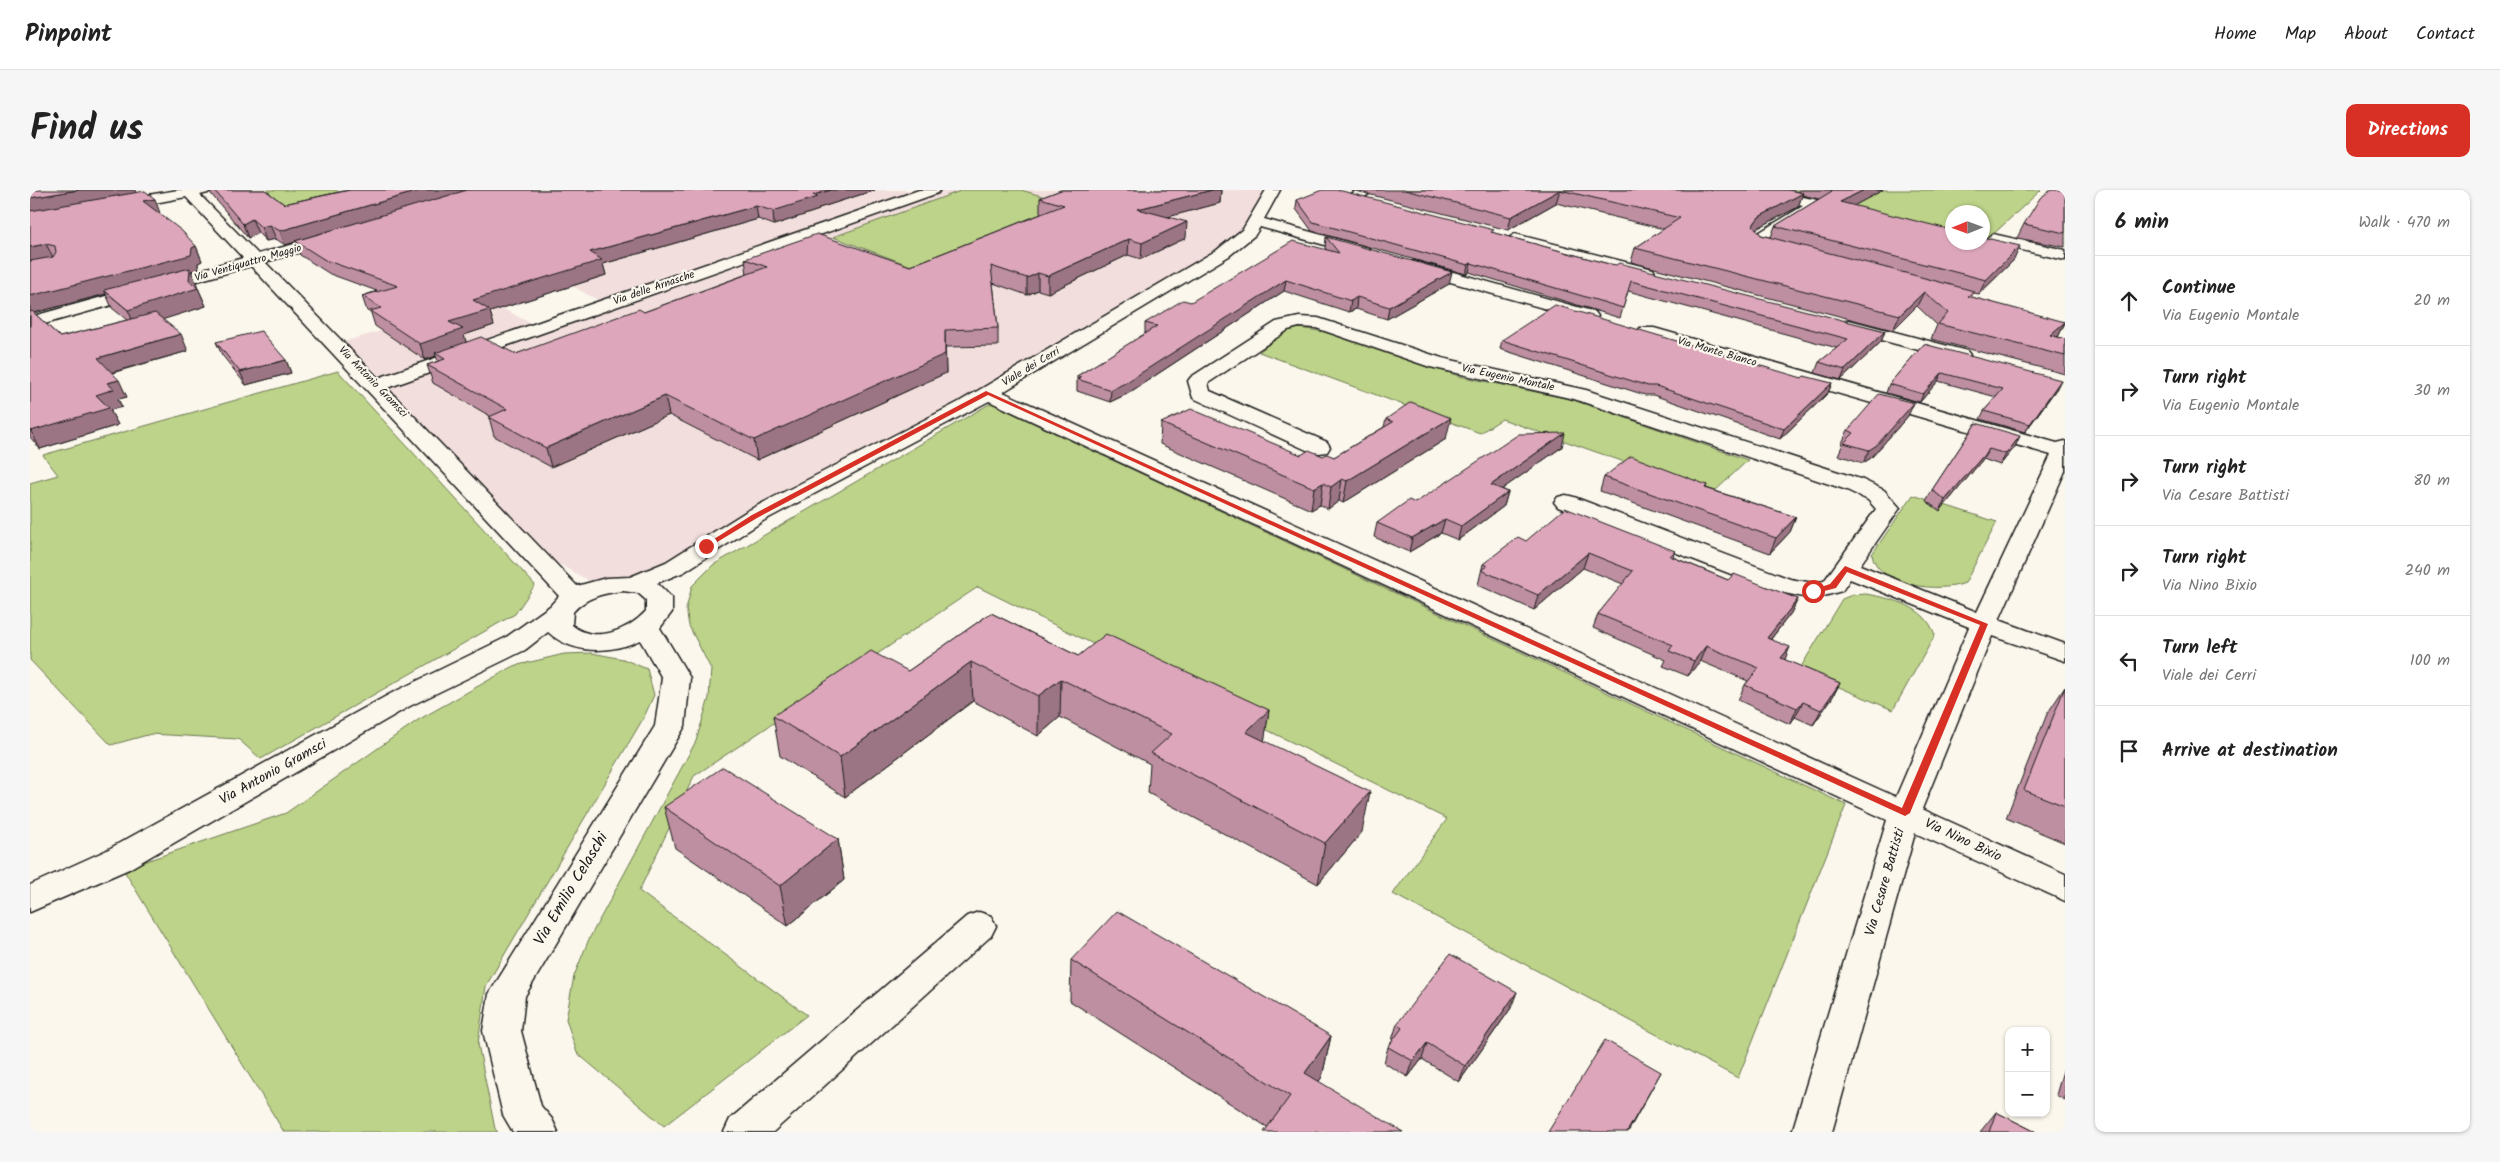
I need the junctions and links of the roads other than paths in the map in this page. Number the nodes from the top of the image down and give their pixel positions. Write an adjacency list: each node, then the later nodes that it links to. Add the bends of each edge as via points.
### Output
1 (933, 190): 25 (street, Via delle Arnasche)
2 (1273, 190): 10 (street, Viale dei Cerri)
3 (193, 191): 9 (street); 17 (street, Via Antonio Gramsci)
4 (1337, 192): 7 (street)
5 (1762, 192): 6 (street)
6 (1786, 193): 14 (street, via 1818,204 1761,235 1758,241)
7 (1361, 194): 8 (street)
8 (1383, 204)
9 (105, 207)
10 (1256, 221): 16 (street); 26 (street, Viale dei Cerri, via 1242,240 1223,253)
11 (352, 233): 17 (street, Via Ventiquattro Maggio)
12 (1498, 234): 19 (street)
13 (1993, 239): 15 (street)
14 (1800, 254)
15 (2065, 255)
16 (1381, 256)
17 (257, 261): 22 (street, Via Ventiquattro Maggio); 25 (street, Via Antonio Gramsci)
18 (1400, 262): 20 (street)
19 (1662, 277)
20 (1602, 320)
21 (1834, 322): 24 (street)
22 (30, 323)
23 (1631, 328): 28 (street, Via Monte Bianco)
24 (1978, 360)
25 (376, 385): 32 (street, Via Antonio Gramsci)
26 (988, 393): 30 (street, Viale dei Cerri, via 755,516); 42 (street, Via Nino Bixio)
27 (1319, 447): 31 (street, Via Eugenio Montale, via 1200,394 1198,382 1282,326 1299,322 1318,323 1464,370 1579,394 1855,484 1876,494 1888,508)
28 (2064, 450): 37 (street, Via Cesare Battisti)
29 (1566, 502): 31 (street, Via Eugenio Montale, via 1784,586 1813,591 1833,586)
30 (675, 567): 33 (street, Viale dei Cerri); 35 (street)
31 (1845, 568): 37 (street)
32 (557, 577): 34 (street, Via Antonio Gramsci); 36 (street, Via Antonio Gramsci)
33 (631, 585): 34 (street, Via Antonio Gramsci); 35 (street, Via Antonio Gramsci, via 646,587)
34 (597, 587): 36 (street, Via Antonio Gramsci)
35 (659, 598): 39 (street, via 659,612)
36 (566, 605): 38 (street, Via Antonio Gramsci, via 558,627); 40 (street, Via Antonio Gramsci)
37 (1984, 624): 41 (street); 42 (street, Via Cesare Battisti)
38 (571, 638): 39 (street, Via Antonio Gramsci, via 594,643); 40 (street, Via Antonio Gramsci)
39 (644, 639): 46 (street, Via Emilio Celaschi, via 676,678 670,726 507,994 502,1032 523,1115)
40 (514, 644): 44 (street, Via Antonio Gramsci, via 400,700 117,860)
41 (2065, 653)
42 (1905, 813): 43 (street, Via Nino Bixio); 48 (street, Via Cesare Battisti)
43 (2065, 888)
44 (30, 899)
45 (979, 926): 47 (street)
46 (538, 1132)
47 (744, 1132)
48 (1812, 1132)

